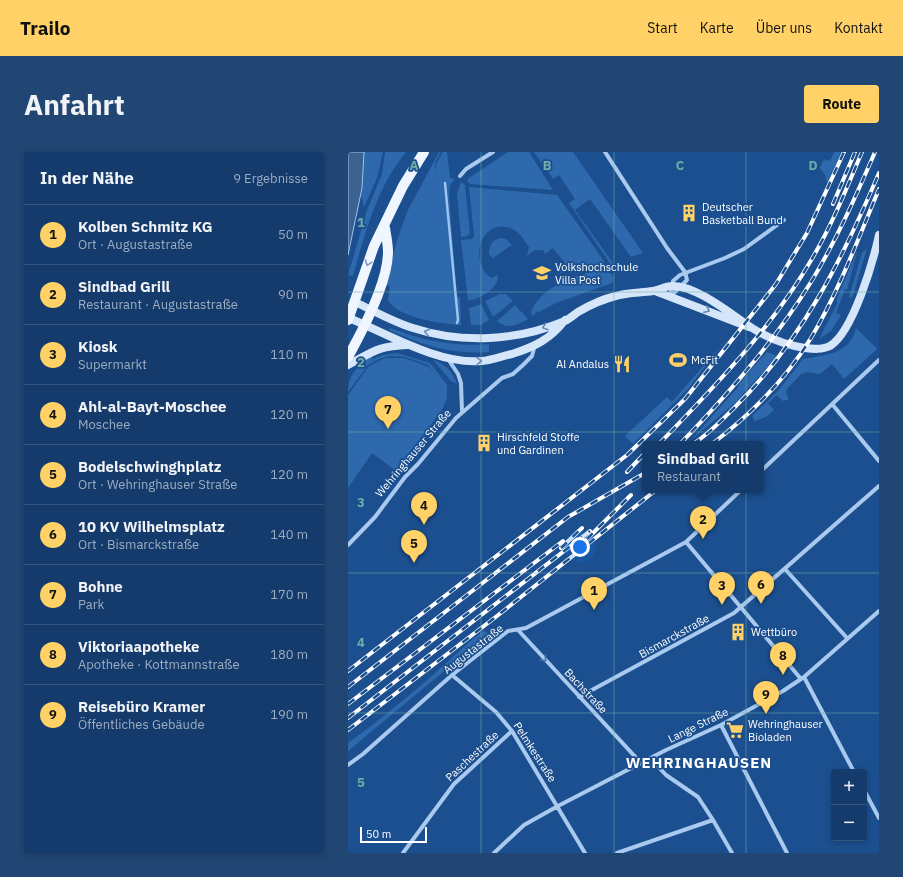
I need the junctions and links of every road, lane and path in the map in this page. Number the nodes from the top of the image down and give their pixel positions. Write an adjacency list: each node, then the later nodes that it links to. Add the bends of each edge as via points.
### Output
1 (424, 152): 6 (main road, via 403,186)
2 (493, 152): 4 (street, via 466,169)
3 (604, 152): 8 (street)
4 (460, 176)
5 (784, 220): 8 (street, via 744,249)
6 (385, 228): 13 (main road, one-way to 13); 14 (main road, via 388,252)
7 (879, 235): 18 (main road, via 870,269 854,311 844,331 829,346 821,349 796,347)
8 (685, 272): 9 (street, via 676,278); 10 (street, via 688,278)
9 (672, 286): 10 (main road); 11 (main road); 12 (street)
10 (682, 287): 12 (street); 18 (main road, via 721,306)
11 (655, 290): 12 (main road); 16 (main road, via 616,296)
12 (670, 297): 18 (main road, one-way to 18)
13 (352, 301): 14 (main road); 15 (main road)
14 (372, 310): 16 (main road, one-way to 14, via 524,333 489,339 445,335 414,328); 17 (main road)
15 (348, 318): 17 (main road)
16 (565, 320): 20 (main road, via 548,339)
17 (365, 324): 19 (main road); 21 (main road)
18 (751, 327)
19 (408, 345): 22 (main road); 24 (main road, via 376,349)
20 (535, 345): 22 (main road, one-way to 20, via 468,361 494,359); 26 (street, Wehringhauser Straße, via 530,359)
21 (348, 357)
22 (447, 358): 26 (street, Wehringhauser Straße, via 461,382)
23 (879, 360): 25 (street)
24 (348, 365)
25 (832, 404): 27 (street); 28 (street)
26 (462, 411): 32 (street, Wehringhauser Straße, via 405,477 375,517)
27 (879, 461)
28 (764, 468)
29 (879, 486): 33 (street, Bismarckstraße)
30 (738, 493): 31 (street, Augustastraße)
31 (686, 542): 34 (street); 36 (street, Augustastraße)
32 (348, 545)
33 (785, 569): 34 (street, Bismarckstraße); 37 (street)
34 (740, 608): 39 (street); 40 (street, Bismarckstraße)
35 (879, 611): 37 (street, Lange Straße)
36 (518, 630): 38 (street, Augustastraße, via 508,631); 40 (street, Bachstraße, one-way to 40)
37 (848, 638): 39 (street, Lange Straße)
38 (452, 675): 42 (street, Pelmkestraße, via 496,712); 45 (street, Augustastraße)
39 (803, 678): 41 (street, Lange Straße); 46 (street)
40 (579, 697): 44 (street, Bachstraße)
41 (721, 725): 43 (street, Lange Straße); 56 (street)
42 (512, 731): 48 (street, Pelmkestraße); 51 (street, Paschestraße, via 454,784)
43 (650, 758): 44 (street, Lange Straße); 50 (street, via 666,775 698,798)
44 (641, 763): 48 (street, Lange Straße)
45 (348, 765)
46 (852, 769)
47 (867, 796): 49 (street)
48 (558, 806): 52 (street, Lange Straße, via 524,825); 53 (street, Pelmkestraße)
49 (879, 818)
50 (714, 820): 54 (street); 55 (street)
51 (403, 853)
52 (494, 853)
53 (585, 853)
54 (617, 853)
55 (732, 853)
56 (787, 853)

